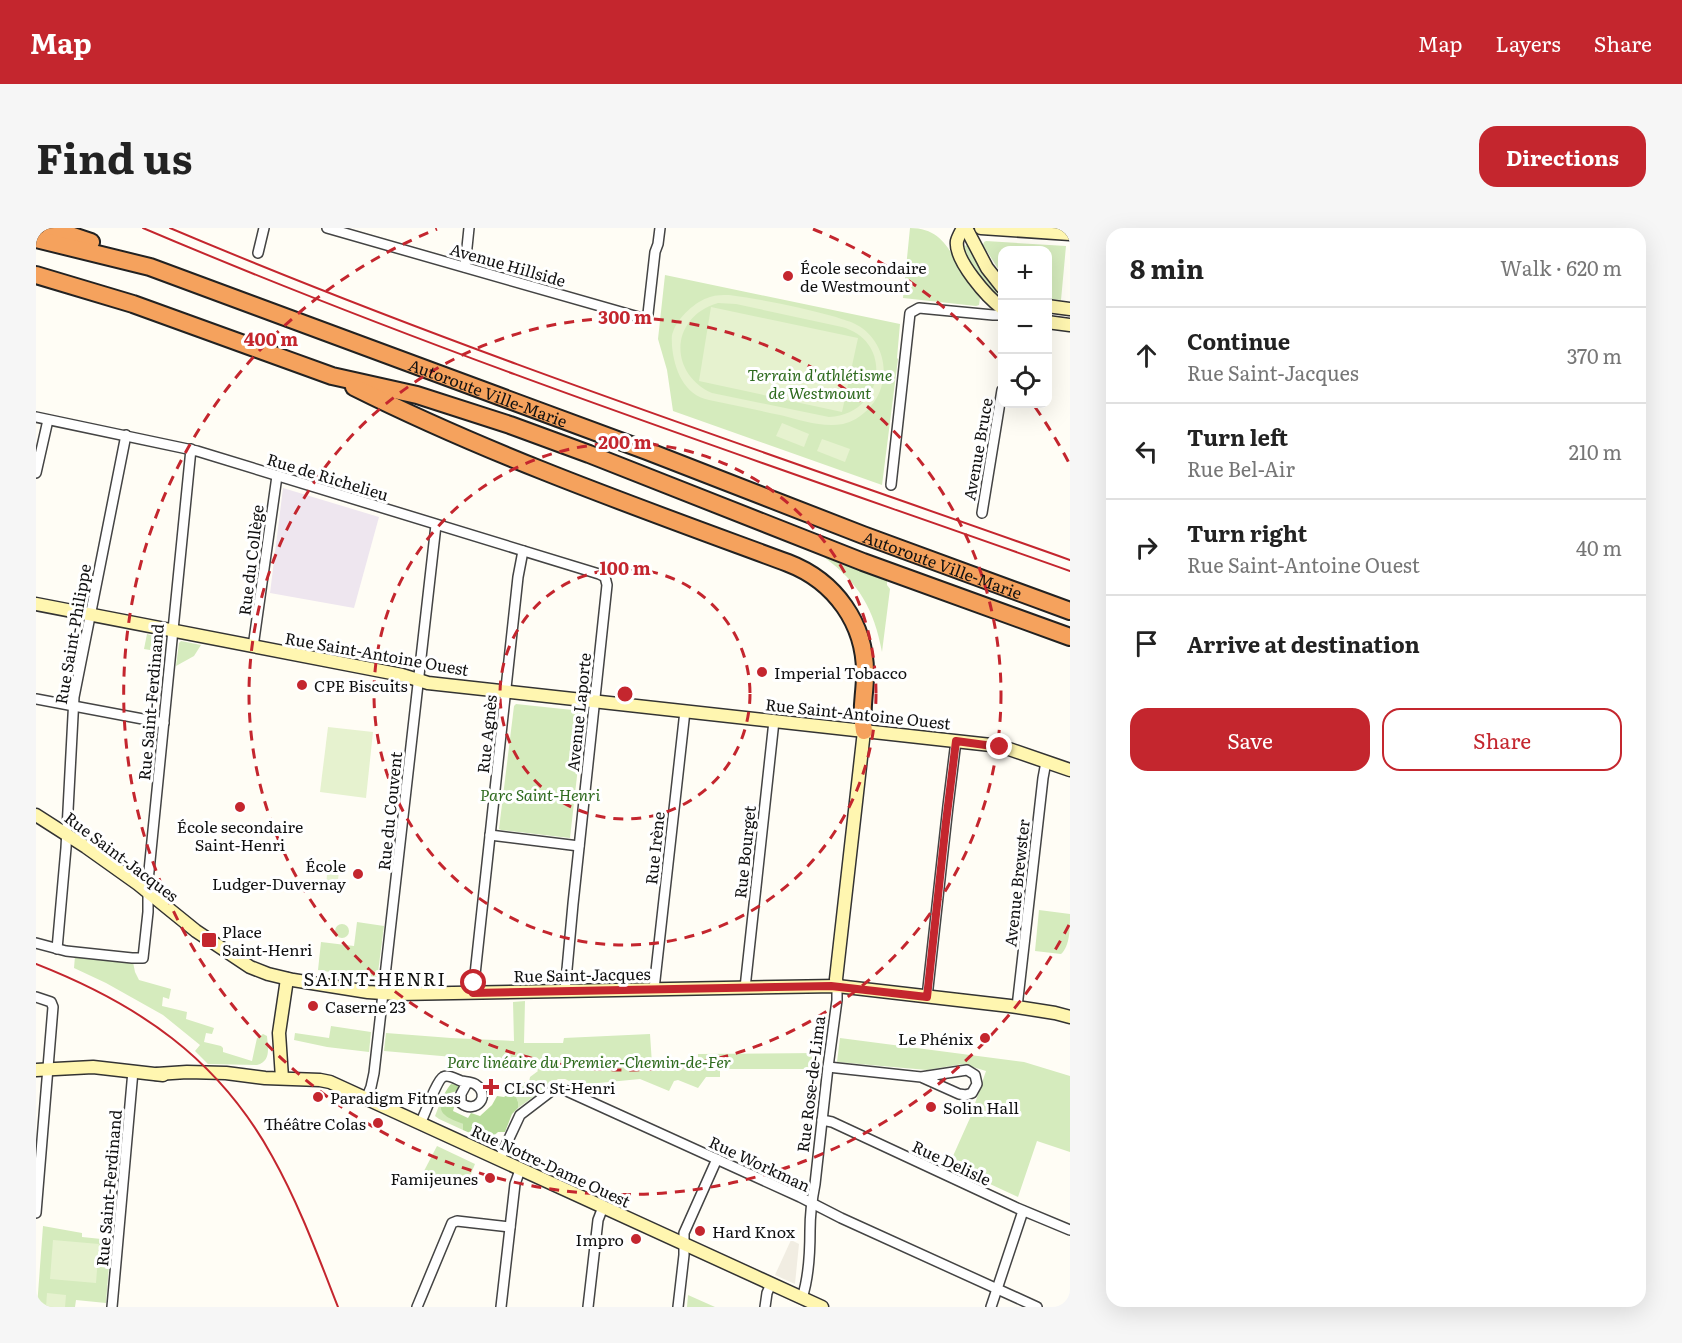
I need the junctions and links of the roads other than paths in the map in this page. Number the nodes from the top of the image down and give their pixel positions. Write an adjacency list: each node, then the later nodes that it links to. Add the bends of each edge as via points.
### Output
1 (49, 228): 11 (highway)
2 (264, 228): 10 (street)
3 (327, 228): 12 (street, Avenue Hillside)
4 (469, 228): 12 (street)
5 (660, 228): 12 (street, Avenue Hillside, via 645,317)
6 (965, 228): 14 (main road); 15 (main road, via 957,240 960,253 982,290)
7 (981, 228): 8 (main road)
8 (1070, 234)
9 (36, 239): 11 (highway, Autoroute Ville-Marie)
10 (258, 254)
11 (150, 267): 35 (highway, Autoroute Ville-Marie)
12 (465, 267)
13 (36, 275): 21 (highway, Autoroute Ville-Marie, via 133,303)
14 (998, 281)
15 (998, 305)
16 (1052, 307): 17 (main road)
17 (1070, 309)
18 (998, 315): 29 (street, via 912,310)
19 (1052, 323): 20 (main road)
20 (1070, 325)
21 (332, 376): 38 (highway, Autoroute Ville-Marie, via 417,395 526,430 863,562); 48 (highway, via 410,416 521,463 816,577 841,602 859,635 865,666 861,716)
22 (999, 408): 30 (street, Avenue Bruce)
23 (36, 417): 24 (street, Rue de Richelieu)
24 (48, 420): 25 (street, Rue de Richelieu); 27 (street)
25 (126, 435): 26 (street, Rue de Richelieu); 36 (street, Rue Saint-Philippe)
26 (191, 449): 28 (street, Rue de Richelieu); 37 (street, Rue Saint-Ferdinand)
27 (36, 473)
28 (277, 476): 31 (street, Rue de Richelieu); 39 (street, Rue du Collège)
29 (891, 485)
30 (982, 513)
31 (436, 525): 32 (street, Rue de Richelieu); 40 (street, Rue du Couvent)
32 (523, 551): 33 (street, Rue de Richelieu, via 599,574); 41 (street, Rue Agnès)
33 (606, 580): 43 (street, Avenue Laporte)
34 (36, 604): 36 (main road, Rue Saint-Antoine Ouest)
35 (1070, 611)
36 (90, 614): 37 (main road, Rue Saint-Antoine Ouest); 44 (street, Rue Saint-Philippe)
37 (172, 631): 39 (main road, Rue Saint-Antoine Ouest); 47 (street, Rue Saint-Ferdinand)
38 (1070, 637)
39 (254, 647): 40 (main road, Rue Saint-Antoine Ouest)
40 (419, 680): 41 (main road, Rue Saint-Antoine Ouest); 64 (street, Rue du Couvent)
41 (506, 692): 43 (main road, Rue Saint-Antoine Ouest); 54 (street, Rue Agnès)
42 (36, 699): 44 (street)
43 (595, 701): 45 (main road, Rue Saint-Antoine Ouest); 55 (street, Avenue Laporte)
44 (73, 706): 47 (street); 53 (street, Rue Saint-Philippe)
45 (684, 711): 46 (main road, Rue Saint-Antoine Ouest); 62 (street, Rue Irène)
46 (774, 721): 48 (main road, Rue Saint-Antoine Ouest); 61 (street, Rue Bourget)
47 (164, 723): 56 (street, Rue Saint-Ferdinand)
48 (864, 731): 49 (main road, Rue Saint-Antoine Ouest); 60 (main road, Rue Rose-de-Lima)
49 (956, 741): 50 (main road, Rue Saint-Antoine Ouest, via 1005,748); 67 (street)
50 (1046, 762): 51 (main road, Rue Saint-Antoine Ouest); 68 (street, Avenue Brewster)
51 (1070, 770)
52 (36, 815): 53 (main road, Rue Saint-Jacques)
53 (67, 834): 56 (main road, Rue Saint-Jacques); 58 (street, Rue Saint-Philippe)
54 (490, 835): 55 (street); 65 (street, Rue Agnès)
55 (579, 846): 63 (street, Avenue Laporte)
56 (148, 893): 58 (street, Rue Saint-Ferdinand, via 143,958); 59 (main road, Rue Saint-Jacques, via 245,964)
57 (36, 943): 58 (street)
58 (57, 949)
59 (287, 979): 64 (main road, Rue Saint-Jacques); 74 (main road, via 279,1033)
60 (837, 986): 61 (main road, Rue Saint-Jacques); 67 (main road, Rue Saint-Jacques); 70 (street, Rue Rose-de-Lima)
61 (745, 987): 62 (main road, Rue Saint-Jacques)
62 (654, 989): 63 (main road, Rue Saint-Jacques)
63 (565, 991): 65 (main road, Rue Saint-Jacques)
64 (383, 993): 65 (main road, Rue Saint-Jacques); 76 (street, Rue du Couvent, via 374,1073)
65 (473, 993)
66 (36, 997): 71 (street, via 53,1007)
67 (927, 997): 68 (main road, Rue Saint-Jacques)
68 (1017, 1007): 69 (main road, Rue Saint-Jacques)
69 (1070, 1017)
70 (828, 1067): 73 (street); 77 (street, Rue Rose-de-Lima)
71 (42, 1070): 72 (main road, Rue Notre-Dame Ouest, via 93,1067); 82 (street)
72 (133, 1071): 74 (main road, Rue Notre-Dame Ouest, via 226,1080); 93 (street, Rue Saint-Ferdinand)
73 (921, 1077): 73 (street, via 964,1095 974,1092 978,1082 974,1073 965,1069)
74 (282, 1078): 76 (main road, Rue Notre-Dame Ouest, via 323,1080)
75 (467, 1083): 78 (street, via 448,1076 441,1078)
76 (366, 1099): 78 (main road, Rue Notre-Dame Ouest)
77 (822, 1120): 83 (street, Rue Rose-de-Lima); 85 (street, Rue Delisle)
78 (420, 1124): 80 (main road, Rue Notre-Dame Ouest)
79 (717, 1159): 80 (street, Rue Workman, via 557,1088 520,1115); 83 (street, Rue Workman); 89 (street, via 685,1231)
80 (499, 1160): 81 (main road, Rue Notre-Dame Ouest)
81 (520, 1170): 84 (main road, Rue Notre-Dame Ouest); 87 (street)
82 (36, 1203): 86 (street)
83 (812, 1203): 91 (street, Rue Workman); 92 (street, Rue Rose-de-Lima, via 810,1252)
84 (603, 1207): 89 (main road, Rue Notre-Dame Ouest); 96 (street, via 598,1220)
85 (1023, 1211): 88 (street, Rue Delisle); 91 (street)
86 (36, 1214)
87 (510, 1227): 94 (street, via 452,1223); 95 (street)
88 (1070, 1230)
89 (684, 1244): 90 (main road, Rue Notre-Dame Ouest); 97 (street)
90 (771, 1284): 92 (main road, Rue Notre-Dame Ouest); 98 (street)
91 (997, 1290): 100 (street); 101 (street, Rue Workman)
92 (802, 1298): 99 (main road, Rue Notre-Dame Ouest)
93 (112, 1307)
94 (417, 1307)
95 (501, 1307)
96 (588, 1307)
97 (678, 1307)
98 (765, 1307)
99 (822, 1307)
100 (991, 1307)
101 (1037, 1307)

